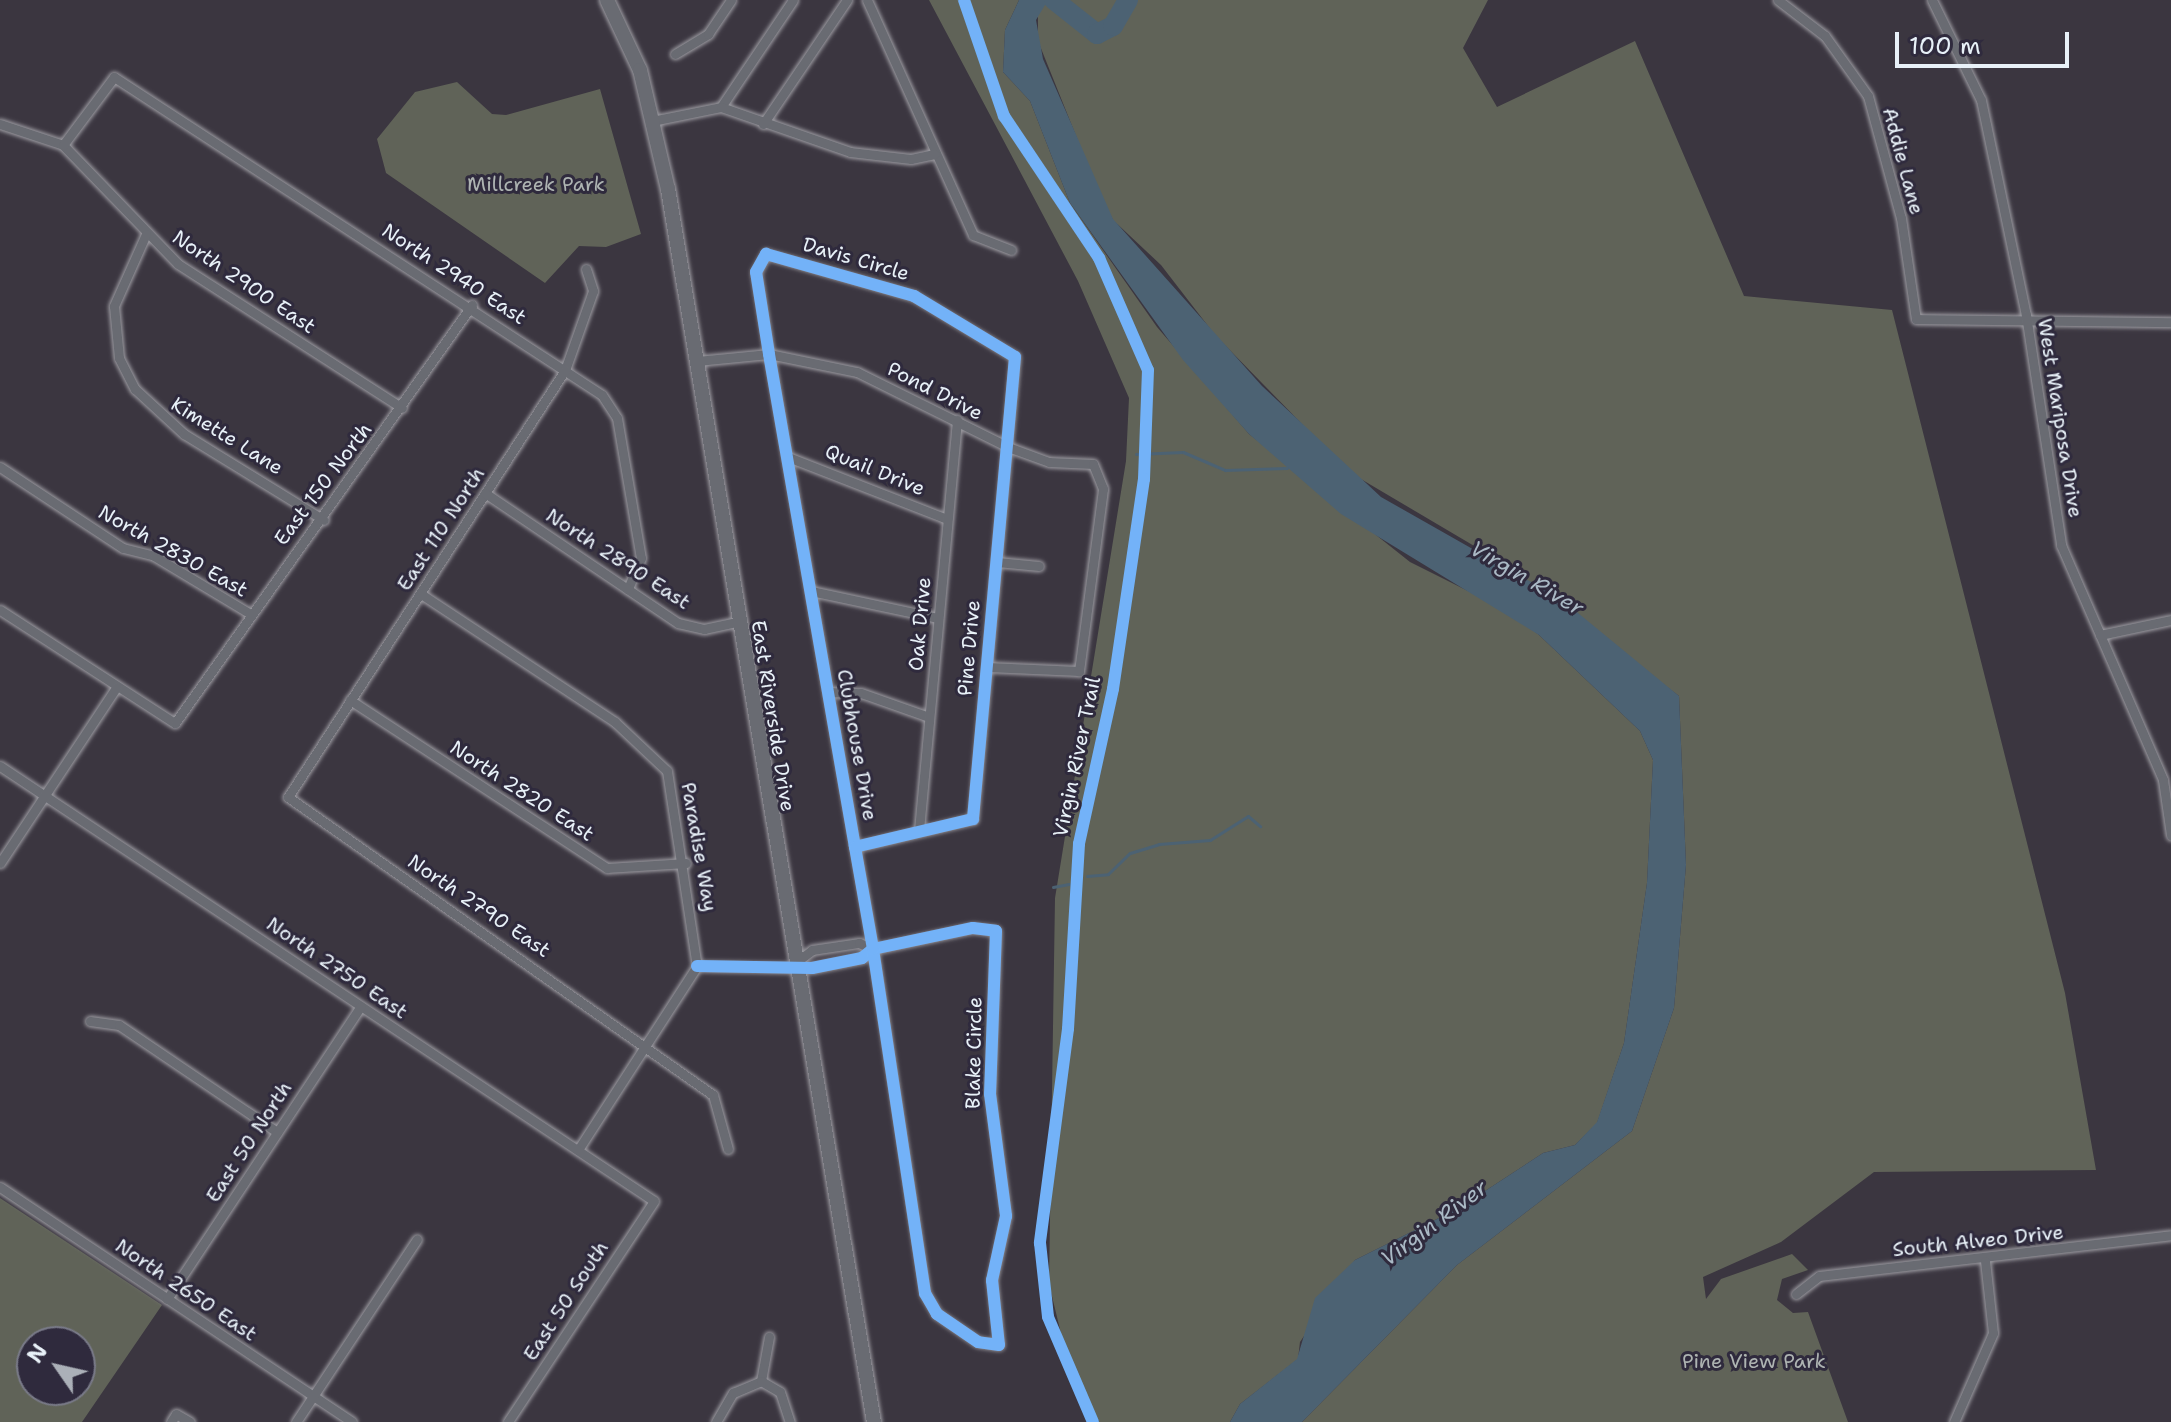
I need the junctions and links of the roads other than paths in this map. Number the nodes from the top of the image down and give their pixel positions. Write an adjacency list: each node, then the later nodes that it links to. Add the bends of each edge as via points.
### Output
1 (731, 0): 8 (street, via 708,34)
2 (793, 0): 9 (street)
3 (847, 0): 12 (street)
4 (867, 0): 14 (street)
5 (1778, 0): 20 (street, Addie Lane, via 1825,36 1868,96 1901,218 1916,319)
6 (1932, 0): 20 (street, West Mariposa Drive, via 1981,100)
7 (614, 7): 10 (main road, East Riverside Drive)
8 (675, 54)
9 (721, 107): 10 (street); 12 (street)
10 (652, 121): 24 (main road, East Riverside Drive)
11 (0, 124): 13 (street, North 2900 East)
12 (763, 124): 14 (street, via 850,152 911,159)
13 (63, 145): 15 (street, North 2900 East); 19 (street, North 2940 East, via 114,77)
14 (934, 154): 16 (street, via 973,235)
15 (146, 234): 26 (street, North 2900 East, via 178,264); 33 (street, Kimette Lane, via 114,306 119,358 135,389 184,434)
16 (1011, 250)
17 (766, 254): 22 (street, Clubhouse Drive, via 756,272); 23 (street, Davis Circle, via 914,296)
18 (586, 269): 25 (street, East 110 North, via 593,291)
19 (472, 305): 25 (street, North 2940 East); 26 (street, East 150 North)
20 (2026, 315): 21 (street); 44 (street, West Mariposa Drive, via 2061,545)
21 (2171, 322)
22 (769, 354): 24 (street, Pond Drive); 27 (street, Pond Drive, via 857,372); 29 (street, Clubhouse Drive)
23 (1015, 357): 28 (street, Pine Drive)
24 (697, 361): 43 (main road, East Riverside Drive)
25 (565, 370): 31 (street, East 110 North); 36 (street, North 2940 East, via 602,395 617,418 641,558)
26 (402, 408): 33 (street, East 150 North)
27 (957, 420): 28 (street, Pond Drive); 32 (street, Oak Drive)
28 (1008, 447): 34 (street, Pine Drive); 45 (street, Pond Drive, via 1049,462 1093,464 1103,489 1079,671)
29 (788, 457): 32 (street, Quail Drive); 37 (street, Clubhouse Drive)
30 (0, 467): 40 (street, North 2830 East, via 123,548 154,556)
31 (485, 493): 36 (street, North 2890 East); 38 (street, East 110 North)
32 (947, 519): 41 (street, Oak Drive)
33 (324, 520): 40 (street, East 150 North)
34 (997, 562): 35 (street); 45 (street, Pine Drive)
35 (1039, 566)
36 (628, 589): 43 (street, North 2890 East, via 678,623 704,629)
37 (811, 591): 41 (street); 47 (street, Clubhouse Drive)
38 (421, 594): 48 (street, East 110 North); 57 (street, Paradise Way, via 653,751 667,771)
39 (0, 610): 46 (street)
40 (249, 613): 46 (street, East 150 North, via 175,723)
41 (938, 618): 49 (street, Oak Drive)
42 (2171, 620): 44 (street)
43 (738, 622): 59 (main road, East Riverside Drive)
44 (2100, 635): 54 (street, West Mariposa Drive, via 2163,780)
45 (987, 667): 53 (street, Pine Drive, via 973,819)
46 (117, 686): 51 (street)
47 (828, 692): 49 (street, via 861,693); 55 (street, Clubhouse Drive)
48 (350, 700): 52 (street, East 110 North); 57 (street, North 2820 East, via 607,868)
49 (929, 717): 53 (street, Oak Drive)
50 (0, 766): 51 (street, North 2750 East)
51 (45, 796): 56 (street); 61 (street, North 2750 East)
52 (288, 797): 63 (street, North 2790 East)
53 (919, 830): 55 (street, Pine Drive)
54 (2171, 835)
55 (855, 847): 58 (street, Clubhouse Drive)
56 (0, 863)
57 (686, 863): 60 (street, Paradise Way)
58 (873, 949): 59 (street, via 862,958); 59 (street, via 859,943 812,950); 75 (street, Clubhouse Drive, via 925,1293 937,1314 978,1342); 75 (street, Blake Circle, via 973,928 996,931 990,1094 1006,1216 992,1280)
59 (793, 965): 60 (street); 85 (main road, East Riverside Drive)
60 (697, 966): 63 (street)
61 (361, 1006): 64 (street, East 50 North); 66 (street, North 2750 East)
62 (90, 1021): 64 (street, via 119,1025)
63 (650, 1045): 65 (street, North 2790 East, via 713,1095); 66 (street)
64 (277, 1132): 73 (street, East 50 North)
65 (728, 1149)
66 (578, 1150): 68 (street, North 2750 East)
67 (0, 1187): 73 (street, North 2650 East)
68 (654, 1201): 82 (street, East 50 South)
69 (2171, 1235): 71 (street, South Alveo Drive)
70 (417, 1239): 77 (street)
71 (1985, 1261): 72 (street, South Alveo Drive, via 1819,1276); 86 (street, via 1993,1333)
72 (1796, 1294)
73 (167, 1299): 77 (street, North 2650 East)
74 (769, 1337): 76 (street)
75 (999, 1345)
76 (761, 1381): 83 (street, via 733,1393); 84 (street, via 780,1392)
77 (313, 1396): 80 (street); 81 (street, North 2650 East)
78 (174, 1418): 79 (street)
79 (190, 1422)
80 (296, 1422)
81 (352, 1422)
82 (508, 1422)
83 (716, 1422)
84 (790, 1422)
85 (874, 1422)
86 (1954, 1422)

